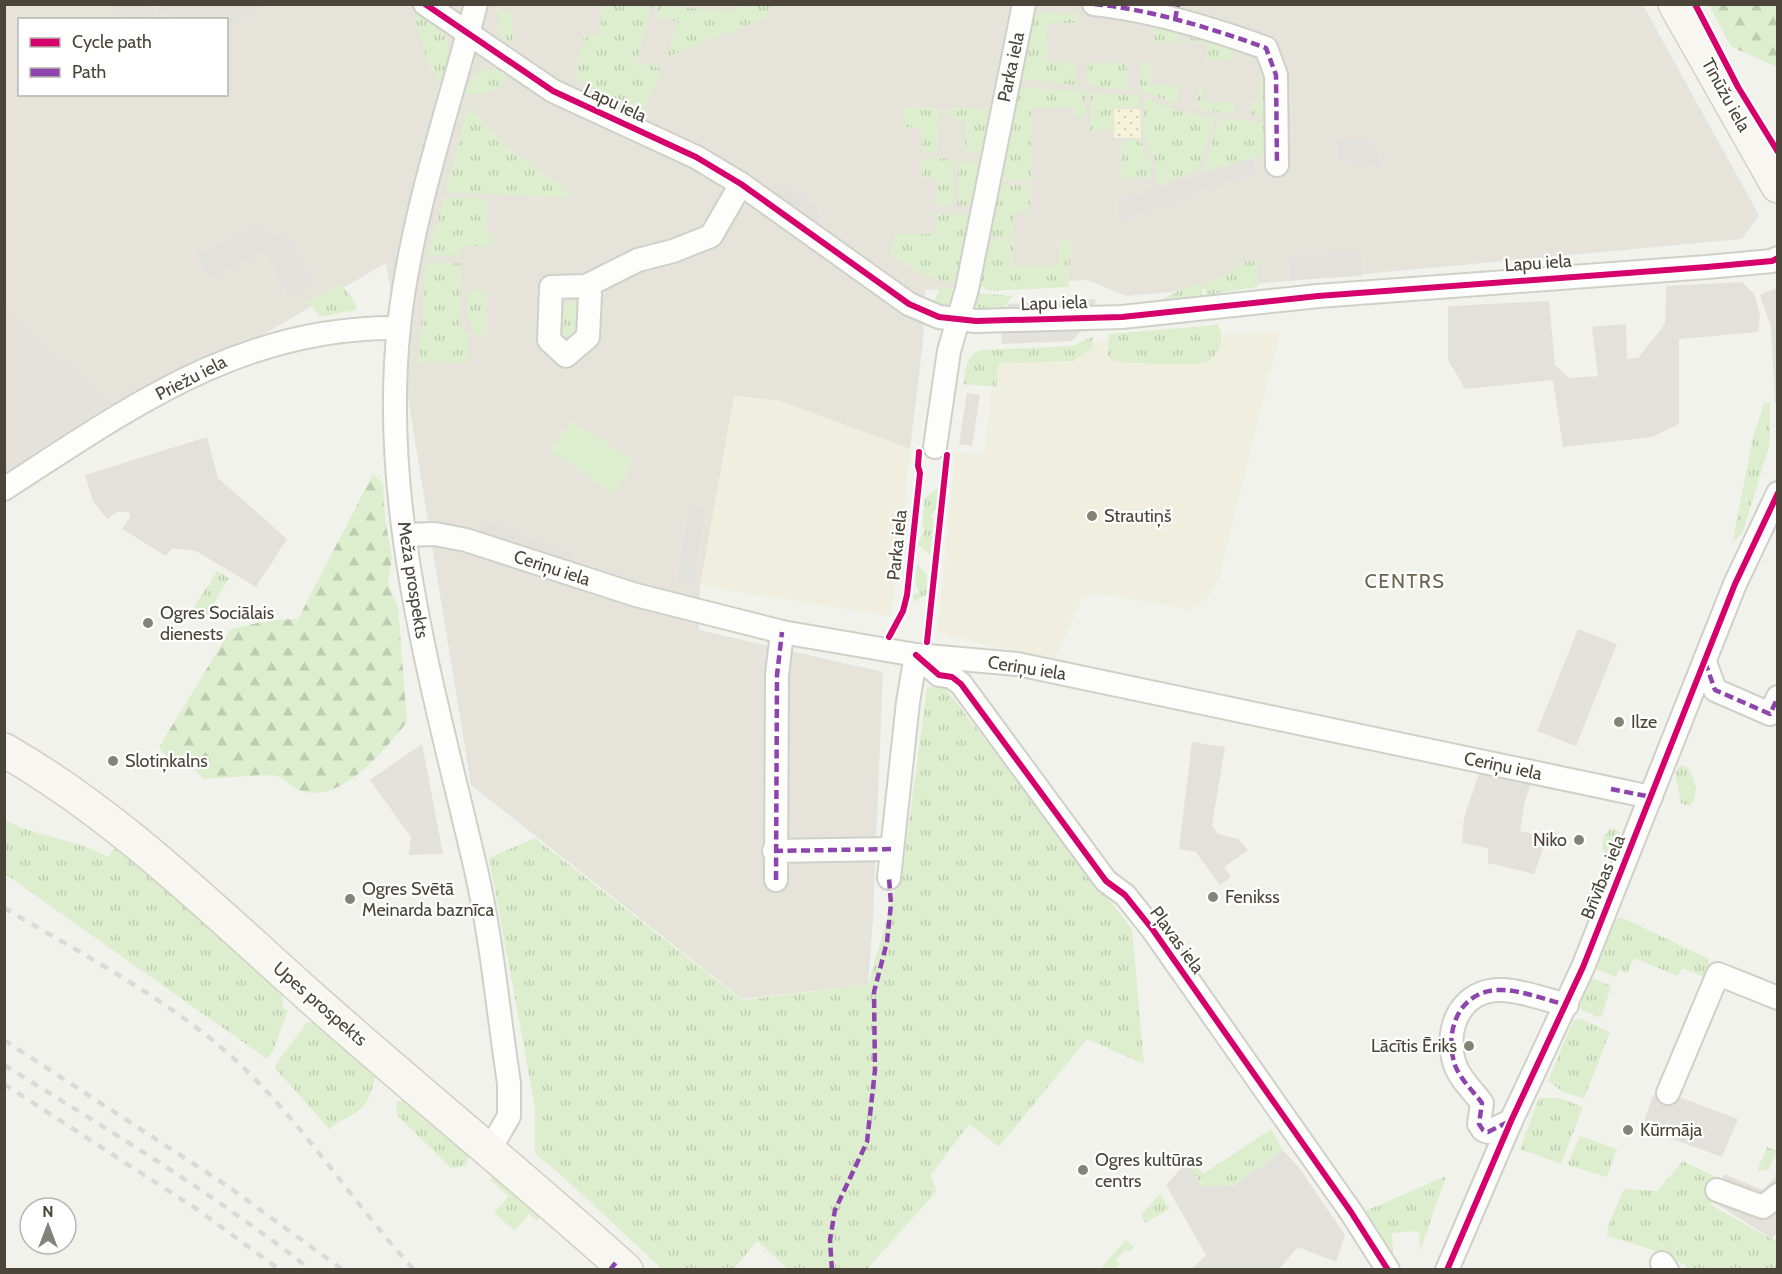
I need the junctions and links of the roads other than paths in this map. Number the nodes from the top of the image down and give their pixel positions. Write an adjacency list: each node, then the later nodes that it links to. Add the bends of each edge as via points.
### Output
1 (424, 4): 7 (street, Lapu iela)
2 (476, 4): 7 (street, Meža prospekts)
3 (1024, 4): 13 (street, Parka iela, via 967,289)
4 (1094, 4): 6 (street)
5 (1675, 4): 10 (main road, Tīnūžu iela)
6 (1176, 12): 8 (street, via 1266,48 1276,75)
7 (468, 35): 9 (street, Lapu iela, via 553,91 696,157); 14 (street, Meža prospekts, via 414,225)
8 (1277, 165)
9 (741, 184): 12 (street, via 711,236 638,260); 13 (street, Lapu iela, via 909,304)
10 (1778, 186)
11 (1775, 260): 13 (street, Lapu iela, via 1318,296 1122,317)
12 (586, 286)
13 (956, 320): 15 (street, Parka iela)
14 (399, 328): 16 (street, Priežu iela, via 342,330 276,342 236,355 129,408); 18 (street, Meža prospekts, via 395,422)
15 (935, 447)
16 (4, 489)
17 (1778, 493): 21 (street, Brīvības iela, via 1735,584)
18 (405, 535): 19 (street, Ceriņu iela, via 435,534 466,540 636,595); 33 (street, Meža prospekts, via 433,695 476,871 509,1083 509,1116)
19 (782, 632): 20 (street, Ceriņu iela); 26 (street, via 777,675)
20 (916, 655): 24 (street, Ceriņu iela, via 1017,664); 25 (street); 37 (street, Pļavas iela, via 939,675 952,677 961,684 1106,881 1125,895 1153,930)
21 (1705, 662): 22 (street, via 1715,690 1770,714); 24 (street, Brīvības iela)
22 (1778, 697)
23 (4, 750): 33 (main road, Upes prospekts, via 87,803 221,915)
24 (1652, 797): 30 (street, Brīvības iela)
25 (891, 849): 26 (street); 27 (street)
26 (774, 851): 28 (street)
27 (889, 878)
28 (776, 880)
29 (1778, 998): 31 (street, via 1718,974)
30 (1567, 1005): 32 (street, Brīvības iela); 32 (street, via 1503,990 1476,996 1455,1015 1451,1046 1456,1066 1482,1103 1479,1124 1488,1132)
31 (1668, 1093)
32 (1511, 1121): 38 (street, Brīvības iela)
33 (489, 1151): 36 (main road, Upes prospekts)
34 (1717, 1190): 35 (street, via 1763,1207)
35 (1778, 1195)
36 (618, 1266)
37 (1388, 1269)
38 (1447, 1269)

